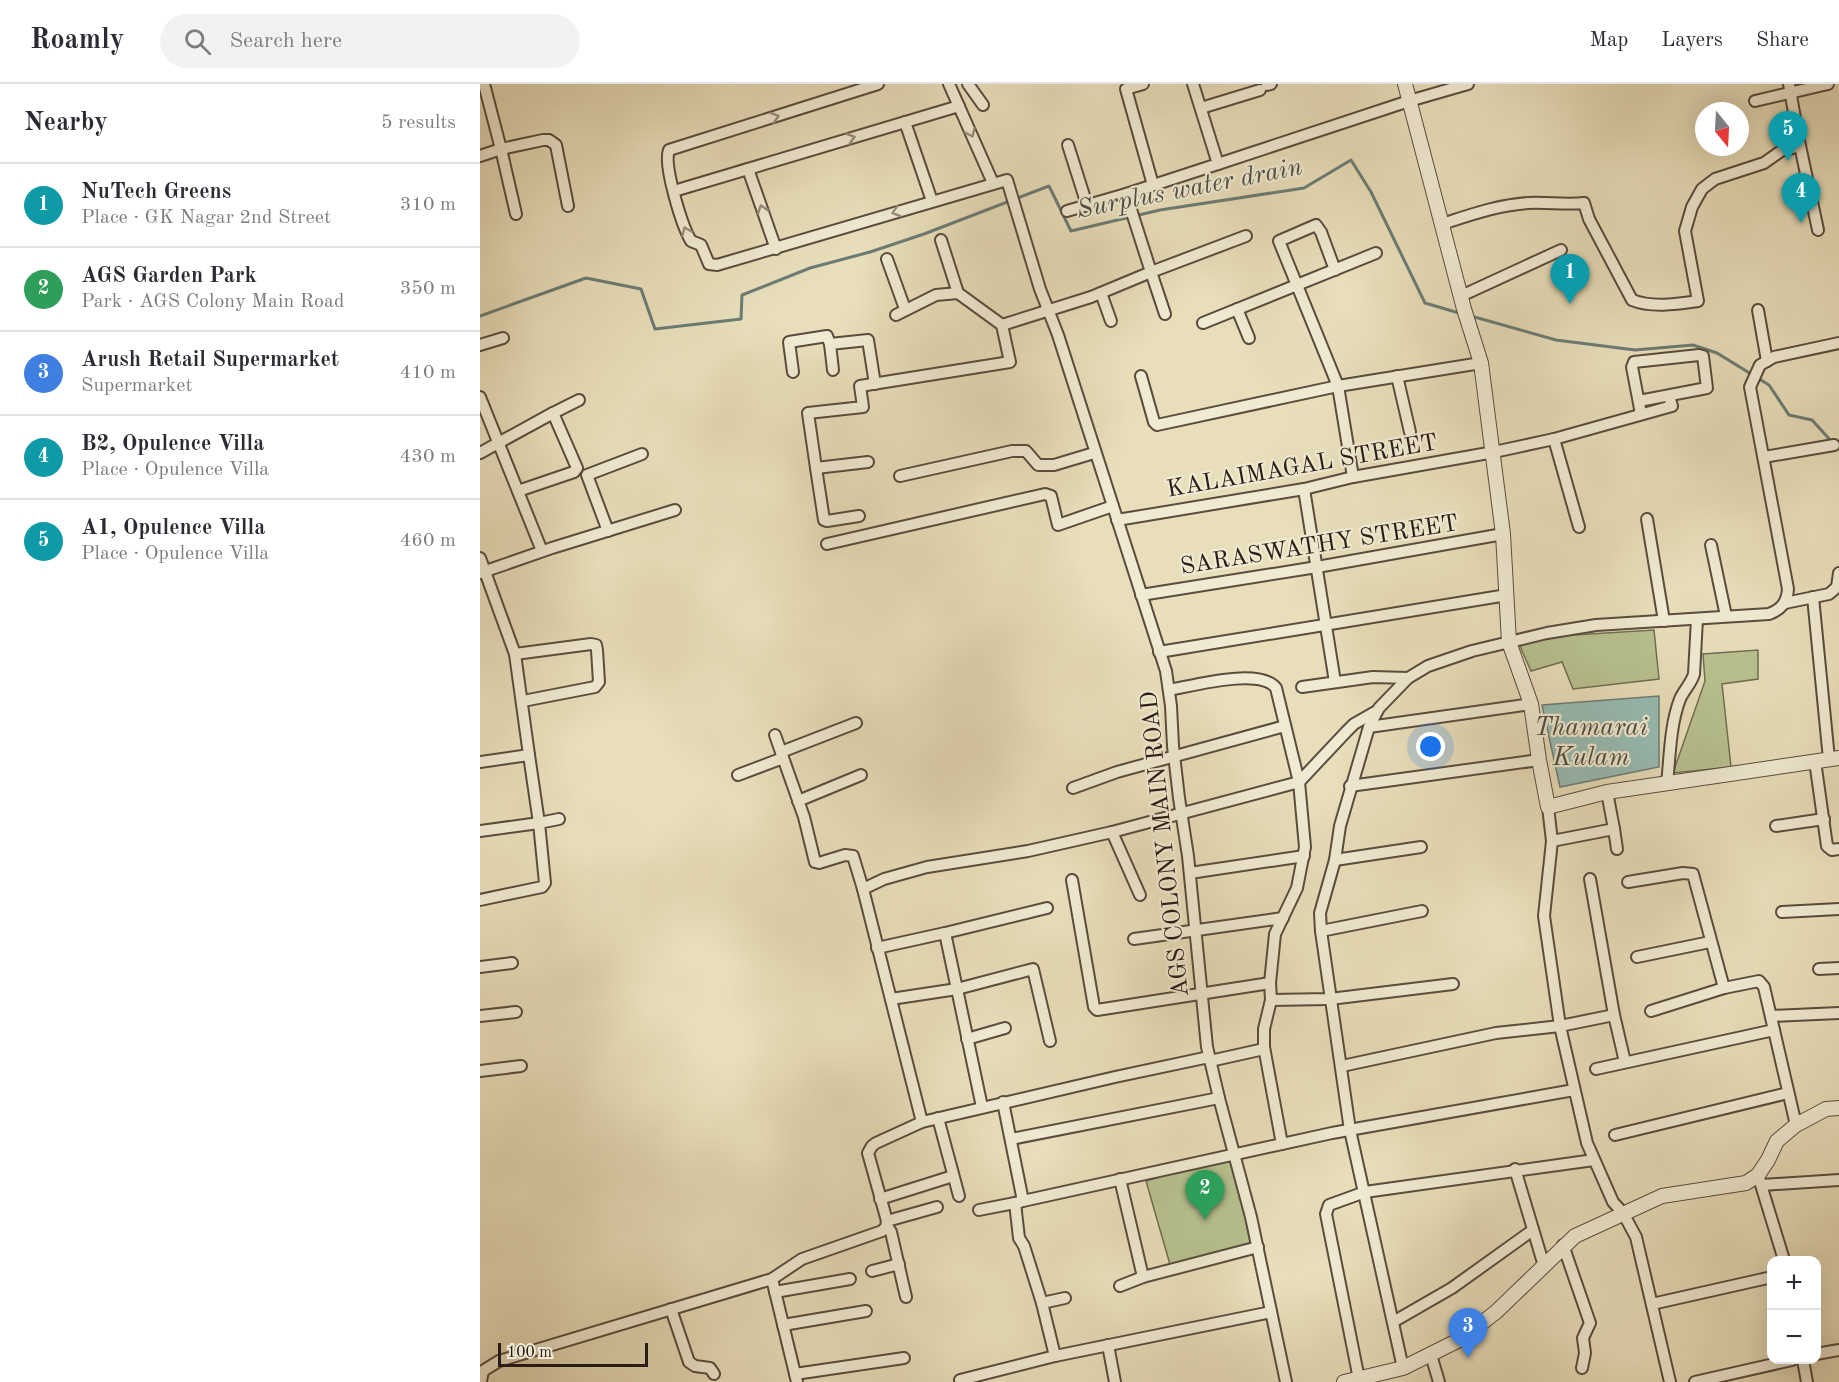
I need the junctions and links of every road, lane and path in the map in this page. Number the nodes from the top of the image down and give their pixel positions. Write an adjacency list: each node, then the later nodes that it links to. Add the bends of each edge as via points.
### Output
1 (484, 84): 20 (street)
2 (878, 84): 27 (street, one-way to 2, via 669,150)
3 (949, 84): 16 (street)
4 (968, 84): 15 (street)
5 (1143, 84): 11 (street)
6 (1193, 84): 17 (street)
7 (1405, 84): 13 (street)
8 (1468, 84): 13 (street)
9 (1828, 84): 12 (street)
10 (1266, 86): 17 (street)
11 (1125, 87): 26 (street)
12 (1790, 89): 14 (street); 21 (street)
13 (1409, 101): 23 (street); 34 (street)
14 (1755, 101)
15 (983, 105)
16 (959, 106): 18 (street); 25 (street, one-way to 25)
17 (1201, 108): 23 (street)
18 (905, 122): 24 (street, one-way to 18); 29 (street)
19 (1068, 145): 30 (street)
20 (501, 149): 22 (street); 31 (street, via 543,140 554,142); 33 (street)
21 (1801, 149): 34 (street, via 1781,151 1764,163 1715,179 1702,189 1685,231 1698,301 1673,304 1632,300 1584,203 1529,203 1493,208); 35 (street)
22 (480, 156)
23 (1218, 164): 26 (street)
24 (748, 169): 27 (street); 38 (street, one-way to 24)
25 (993, 183): 29 (street); 50 (street, AGS COLONY MAIN ROAD, via 1007,180)
26 (1153, 185): 28 (street)
27 (674, 191): 38 (street, one-way to 27, via 725,264 709,264 700,245 687,235)
28 (1126, 194): 30 (street); 43 (street)
29 (932, 201): 38 (street, one-way to 38)
30 (1087, 205): 32 (street)
31 (567, 206)
32 (1067, 211)
33 (516, 214)
34 (1442, 224): 47 (street)
35 (1818, 230)
36 (1246, 236): 43 (street)
37 (942, 240): 45 (street)
38 (776, 249)
39 (1560, 249): 47 (street)
40 (1377, 253): 42 (street)
41 (887, 259): 45 (street, via 901,312 936,295)
42 (1335, 270): 44 (street); 44 (street, via 1319,227 1313,224 1279,241)
43 (1151, 272): 46 (street); 51 (street)
44 (1297, 285): 48 (street); 67 (street)
45 (958, 292): 54 (street)
46 (1101, 292): 50 (street); 52 (street)
47 (1463, 302): 61 (street)
48 (1237, 309): 53 (street); 56 (street)
49 (1758, 310): 60 (street)
50 (1050, 311): 54 (street); 80 (street, AGS COLONY MAIN ROAD)
51 (1165, 314)
52 (1110, 321)
53 (1203, 323)
54 (1002, 325): 66 (street, via 1010,362)
55 (503, 338): 58 (street)
56 (1249, 338)
57 (1839, 343): 60 (street)
58 (480, 345)
59 (830, 345): 62 (street); 63 (street, via 827,336 789,342); 66 (street, via 868,340)
60 (1767, 361): 82 (street, via 1755,372 1750,387)
61 (1481, 363): 65 (street); 78 (street)
62 (834, 370)
63 (794, 372)
64 (1141, 376): 67 (street, via 1157,424)
65 (1396, 376): 67 (street); 74 (street)
66 (875, 384): 84 (street, via 860,386 862,407 808,413)
67 (1338, 386): 86 (street)
68 (480, 397): 76 (street)
69 (579, 400): 72 (street)
70 (1639, 401): 71 (street); 71 (street, via 1634,362 1701,355 1708,387); 73 (street)
71 (1671, 401): 73 (street, KALAIMAGAL STREET)
72 (553, 413): 76 (street); 88 (street, via 578,468)
73 (1641, 414): 75 (street, KALAIMAGAL STREET)
74 (1410, 432)
75 (1554, 439): 78 (street, KALAIMAGAL STREET); 94 (street)
76 (500, 443): 79 (street); 88 (street)
77 (1834, 446): 82 (street)
78 (1494, 452): 86 (street, KALAIMAGAL STREET); 96 (street)
79 (480, 453)
80 (1094, 453): 85 (street, via 1047,466 1038,465 1026,451 1012,452); 89 (street, AGS COLONY MAIN ROAD)
81 (642, 454): 95 (street, via 587,475)
82 (1764, 457): 107 (street, via 1788,589)
83 (868, 462): 84 (street)
84 (816, 468): 91 (street, via 824,520)
85 (900, 476)
86 (1353, 477): 87 (street, KALAIMAGAL STREET)
87 (1304, 489): 93 (street, KALAIMAGAL STREET); 101 (street)
88 (518, 491): 99 (street)
89 (1113, 506): 93 (street, AGS COLONY MAIN ROAD); 97 (street, via 1058,525 1051,496 1045,494)
90 (675, 510): 95 (street)
91 (860, 516)
92 (1647, 519): 110 (street)
93 (1118, 520): 104 (street, AGS COLONY MAIN ROAD)
94 (1579, 527)
95 (608, 531): 99 (street)
96 (1503, 534): 101 (street, SARASWATHY STREET); 105 (street)
97 (828, 544)
98 (1711, 545): 108 (street)
99 (542, 551): 102 (street)
100 (480, 558): 102 (street)
101 (1317, 567): 104 (street, SARASWATHY STREET); 111 (street)
102 (483, 572): 114 (street)
103 (1839, 573): 106 (street, via 1835,590)
104 (1141, 595): 113 (street, AGS COLONY MAIN ROAD)
105 (1507, 595): 111 (street); 112 (street)
106 (1813, 597): 107 (street); 129 (street)
107 (1785, 603): 108 (street, via 1770,614)
108 (1726, 616): 109 (street)
109 (1697, 620): 110 (street); 135 (street, via 1694,674 1676,711)
110 (1664, 621): 112 (street, via 1596,625)
111 (1325, 624): 113 (street); 116 (street)
112 (1509, 642): 115 (street, via 1428,666); 120 (street)
113 (1160, 652): 118 (street, AGS COLONY MAIN ROAD)
114 (515, 654): 119 (street); 119 (street, via 591,644 597,650 599,682 595,687)
115 (1408, 678): 116 (street, via 1381,676); 121 (street)
116 (1335, 682): 117 (street)
117 (1302, 687)
118 (1169, 690): 123 (street, via 1243,678 1272,682); 128 (street, AGS COLONY MAIN ROAD)
119 (523, 701): 126 (street)
120 (1531, 704): 124 (street); 130 (street)
121 (1376, 712): 124 (street); 134 (street, via 1354,724)
122 (856, 723): 127 (street)
123 (1285, 726): 128 (street); 134 (street)
124 (1369, 727): 136 (street)
125 (775, 735): 127 (street)
126 (529, 755): 131 (street); 144 (street)
127 (782, 755): 132 (street); 139 (street)
128 (1174, 756): 137 (street); 141 (street, AGS COLONY MAIN ROAD)
129 (1828, 759): 135 (street); 143 (street)
130 (1539, 760): 136 (street); 140 (street)
131 (480, 762)
132 (738, 775)
133 (861, 775): 139 (street)
134 (1299, 782): 141 (street); 153 (street)
135 (1667, 784): 138 (street)
136 (1350, 786): 154 (street)
137 (1073, 788)
138 (1607, 792): 140 (street); 146 (street)
139 (798, 801): 159 (street, via 814,862 853,856)
140 (1548, 807): 149 (street)
141 (1181, 813): 148 (street); 155 (street, AGS COLONY MAIN ROAD)
142 (559, 819): 144 (street)
143 (1824, 819): 145 (street); 152 (street, via 1827,846)
144 (539, 823): 147 (street); 161 (street, via 542,887)
145 (1776, 826)
146 (1614, 830): 149 (street); 151 (street)
147 (480, 831)
148 (1112, 832): 159 (street, via 1028,851 927,867); 160 (street)
149 (1552, 841): 192 (street, via 1545,916)
150 (1421, 847): 154 (street)
151 (1617, 849)
152 (1839, 849)
153 (1304, 856): 155 (street); 166 (street, via 1297,888)
154 (1335, 860): 168 (street, via 1320,913)
155 (1190, 873): 167 (street, AGS COLONY MAIN ROAD)
156 (1590, 879): 189 (street)
157 (1072, 880): 182 (street, via 1095,1009)
158 (1628, 882): 171 (street, via 1693,874)
159 (863, 889): 172 (street)
160 (1140, 895)
161 (480, 900)
162 (1047, 908): 169 (street)
163 (1839, 909): 165 (street)
164 (1422, 911): 168 (street)
165 (1782, 912)
166 (1283, 918): 167 (street); 178 (street, via 1275,934)
167 (1196, 930): 170 (street); 182 (street, AGS COLONY MAIN ROAD)
168 (1321, 931): 184 (street)
169 (945, 933): 172 (street); 181 (street)
170 (1134, 939)
171 (1710, 942): 173 (street); 180 (street)
172 (877, 948): 183 (street)
173 (1637, 957)
174 (512, 963): 175 (street)
175 (480, 967)
176 (1839, 968): 177 (street)
177 (1819, 969)
178 (1270, 983): 182 (street); 185 (street)
179 (1453, 984): 184 (street)
180 (1724, 988): 186 (street); 191 (street, via 1759,981)
181 (957, 989): 183 (street); 195 (street); 196 (street, via 1033,969)
182 (1202, 993): 198 (street, AGS COLONY MAIN ROAD)
183 (891, 999): 211 (street)
184 (1330, 999): 185 (street); 201 (street)
185 (1271, 1000): 197 (street)
186 (1651, 1011)
187 (516, 1012): 190 (street)
188 (1839, 1013): 191 (street)
189 (1614, 1015): 192 (street); 199 (street)
190 (480, 1016)
191 (1771, 1016): 194 (street)
192 (1560, 1026): 201 (street, via 1496,1033); 204 (street)
193 (1005, 1028): 195 (street)
194 (1774, 1030): 199 (street); 205 (street)
195 (968, 1039): 208 (street)
196 (1050, 1041)
197 (1264, 1049): 198 (street); 216 (street)
198 (1210, 1059): 206 (street, AGS COLONY MAIN ROAD); 207 (street)
199 (1625, 1062): 202 (street)
200 (521, 1066): 203 (street)
201 (1342, 1066): 213 (street)
202 (1596, 1069)
203 (480, 1071)
204 (1574, 1090): 213 (street); 218 (street)
205 (1788, 1093): 212 (street); 214 (street)
206 (1219, 1098): 215 (street); 217 (street, AGS COLONY MAIN ROAD)
207 (1003, 1102): 208 (street); 215 (street)
208 (982, 1107): 210 (street)
209 (1839, 1108): 212 (street, via 1826,1109)
210 (938, 1118): 211 (street); 220 (street)
211 (922, 1122): 226 (street, via 869,1150)
212 (1796, 1125): 222 (street, via 1777,1141)
213 (1350, 1130): 216 (street); 224 (street)
214 (1615, 1135)
215 (1011, 1139): 227 (street)
216 (1282, 1144): 217 (street)
217 (1234, 1154): 221 (street); 234 (street, AGS COLONY MAIN ROAD)
218 (1594, 1160): 219 (street); 230 (street, via 1613,1202)
219 (1515, 1169): 224 (street); 232 (street)
220 (953, 1176): 225 (street); 226 (street)
221 (1120, 1179): 227 (street); 239 (street)
222 (1760, 1180): 223 (street); 230 (street, via 1662,1196); 235 (street)
223 (1839, 1180)
224 (1365, 1192): 252 (street); 266 (street, via 1334,1202 1326,1209)
225 (959, 1196)
226 (880, 1199): 231 (street)
227 (1019, 1202): 229 (street); 247 (street, via 1019,1238)
228 (937, 1206): 231 (street)
229 (979, 1210)
230 (1623, 1214): 233 (street); 248 (street, via 1636,1237)
231 (887, 1224): 236 (street); 241 (street, via 882,1231 802,1259)
232 (1533, 1230): 237 (street); 252 (street, via 1452,1288)
233 (1563, 1245): 237 (street); 263 (street, via 1590,1323 1583,1338)
234 (1258, 1247): 239 (street); 251 (street, AGS COLONY MAIN ROAD)
235 (1783, 1256)
236 (899, 1264): 238 (street); 245 (street)
237 (1544, 1266): 257 (street, via 1496,1312 1461,1339)
238 (872, 1271)
239 (1143, 1277): 243 (street)
240 (1767, 1278): 248 (street)
241 (772, 1279): 244 (street); 249 (street)
242 (850, 1279): 244 (street)
243 (1120, 1286)
244 (775, 1292): 253 (street)
245 (906, 1297)
246 (1065, 1298): 247 (street)
247 (1042, 1303): 258 (street)
248 (1652, 1304): 273 (street)
249 (671, 1309): 264 (street, via 688,1362 710,1368); 268 (street, via 499,1361 483,1371)
250 (866, 1311): 253 (street)
251 (1272, 1312): 254 (street); 270 (street, AGS COLONY MAIN ROAD)
252 (1393, 1322): 262 (street)
253 (783, 1325): 265 (street)
254 (1108, 1345): 258 (street); 269 (street)
255 (1839, 1350): 256 (street)
256 (1821, 1353)
257 (1431, 1355): 262 (street); 272 (street)
258 (1055, 1356): 267 (street)
259 (904, 1358): 265 (street)
260 (1771, 1364): 274 (street)
261 (1804, 1364): 275 (street)
262 (1403, 1368): 266 (street)
263 (1582, 1368)
264 (714, 1374)
265 (796, 1378)
266 (1359, 1379): 271 (street)
267 (960, 1380)
268 (481, 1381)
269 (1115, 1382)
270 (1286, 1382)
271 (1344, 1382)
272 (1439, 1382)
273 (1670, 1382)
274 (1695, 1382)
275 (1807, 1382)

